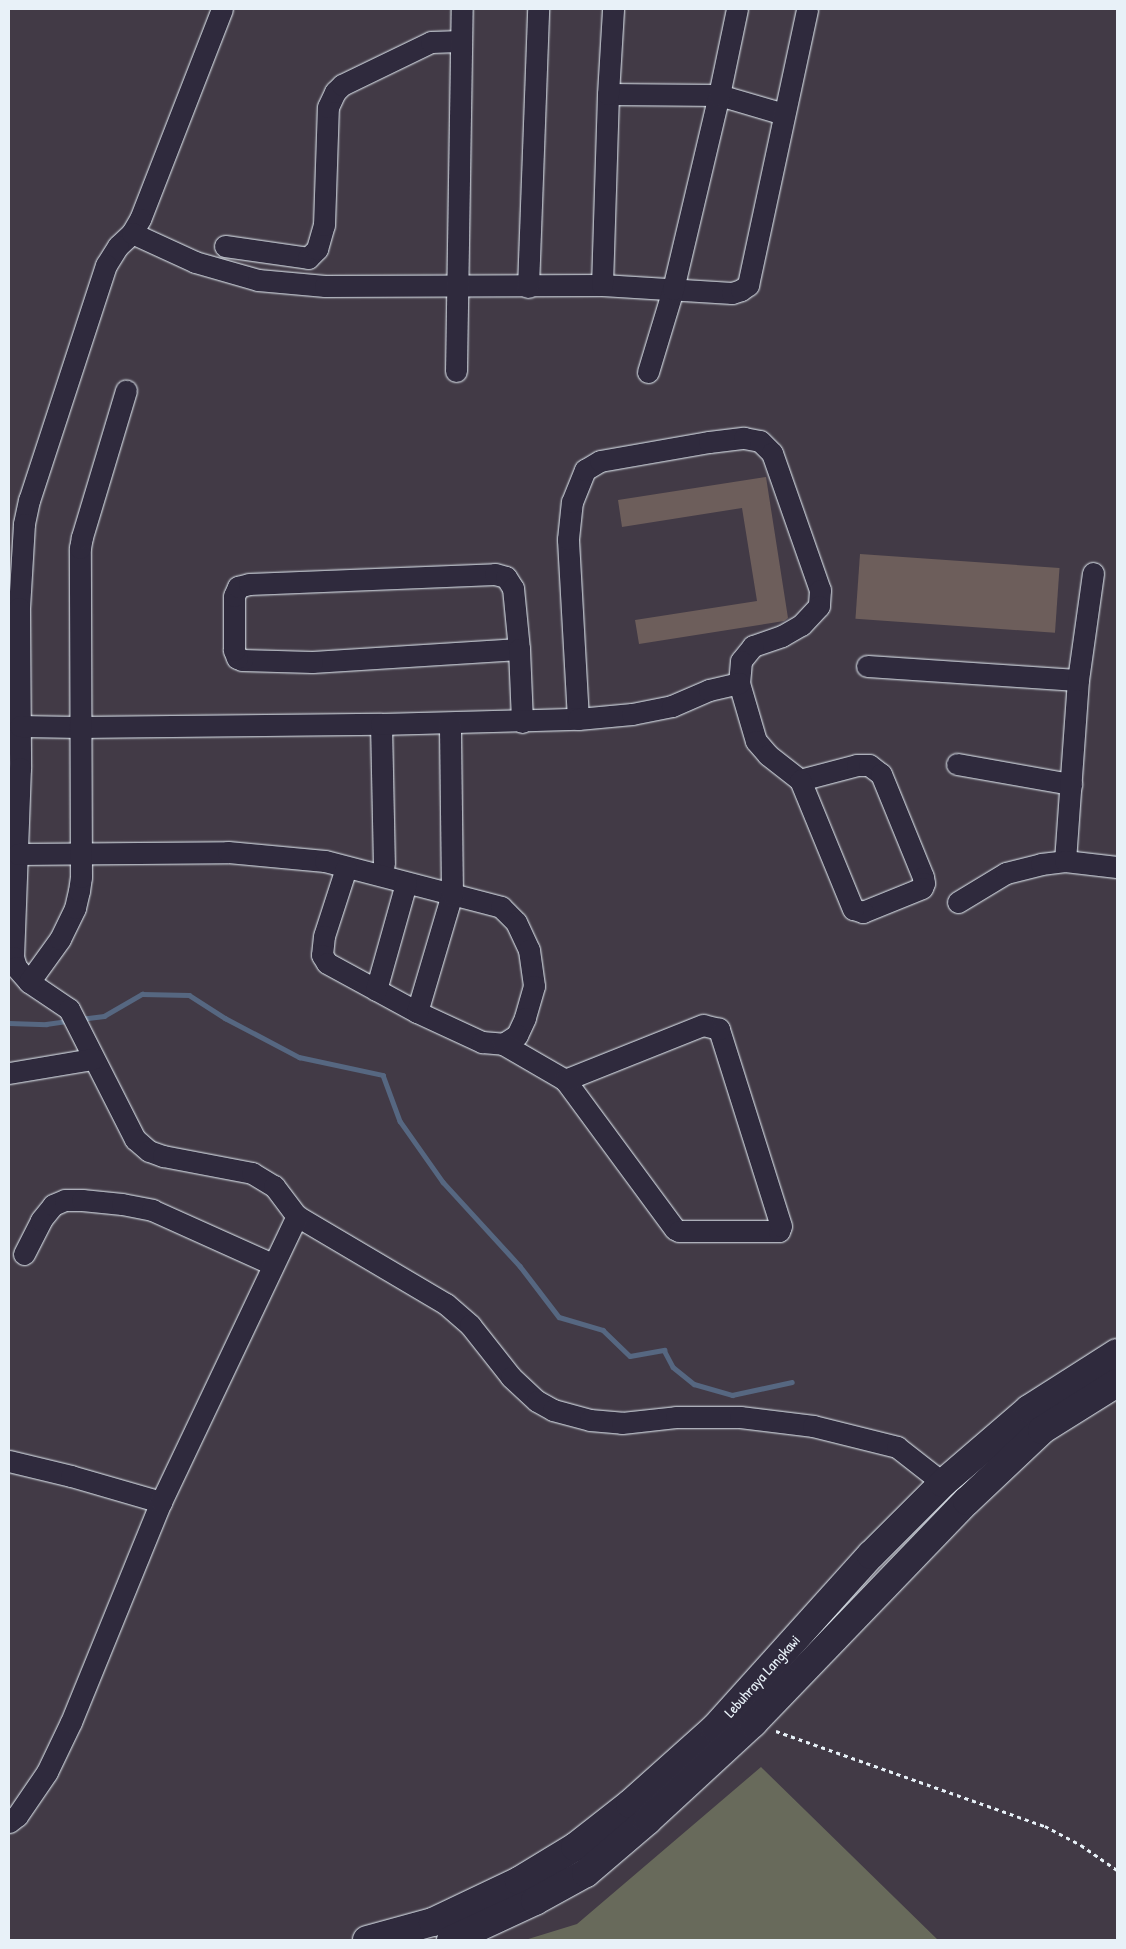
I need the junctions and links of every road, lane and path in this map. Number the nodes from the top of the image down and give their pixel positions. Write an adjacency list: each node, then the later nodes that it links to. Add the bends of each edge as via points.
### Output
1 (222, 9): 11 (street, via 156,184)
2 (462, 9): 7 (street)
3 (538, 9): 15 (street)
4 (613, 9): 8 (street)
5 (736, 9): 9 (street)
6 (807, 9): 10 (street)
7 (460, 41): 12 (street, via 431,42 342,85 335,92 328,107 324,225 317,249 308,258); 14 (street)
8 (608, 94): 9 (street); 13 (street)
9 (719, 95): 10 (street); 16 (street)
10 (784, 114): 16 (street, via 748,285 732,293)
11 (132, 233): 14 (street, via 195,262 258,280 325,286); 21 (street, via 118,246 106,265 29,500)
12 (225, 246)
13 (602, 285): 15 (street); 16 (street)
14 (457, 286): 15 (street); 17 (street)
15 (528, 287)
16 (673, 289): 18 (street)
17 (456, 371)
18 (648, 372)
19 (126, 390): 31 (street, via 82,537)
20 (1094, 573): 24 (street)
21 (14, 608): 30 (street)
22 (518, 650): 22 (street, via 514,588 506,578 495,574 249,584 238,587 234,596 234,650 237,658 242,660 312,662); 27 (street)
23 (866, 666): 24 (street)
24 (1078, 680): 35 (street)
25 (739, 683): 26 (street, via 709,690 672,706); 26 (street, via 741,661 753,646 801,625 818,606 820,590 772,453 760,441 744,438 600,461 585,470 572,502 568,539); 34 (street, via 756,741 768,755)
26 (578, 719): 27 (street)
27 (522, 722): 28 (street)
28 (450, 723): 29 (street); 43 (street)
29 (381, 724): 31 (street); 39 (street)
30 (20, 726): 31 (street); 33 (street)
31 (79, 727): 36 (street)
32 (957, 764): 35 (street)
33 (14, 768): 37 (street)
34 (800, 780): 34 (street, via 857,765 869,765 881,774 923,877 922,888 863,912 853,909)
35 (1071, 784): 38 (street)
36 (81, 853): 37 (street); 41 (street, via 228,852 324,861); 46 (street, via 81,877 75,908 60,939)
37 (18, 854): 45 (street)
38 (1065, 861): 40 (street); 44 (street, via 1006,873)
39 (384, 864)
40 (1117, 867)
41 (346, 868): 42 (street); 47 (street, via 324,936 322,955 334,968)
42 (406, 882): 43 (street); 47 (street)
43 (452, 894): 48 (street); 49 (street, via 501,907 516,922 529,950 534,986 517,1035)
44 (958, 902)
45 (12, 907): 46 (street, via 13,957 16,967)
46 (29, 982): 50 (street, via 68,1008)
47 (376, 990): 48 (street)
48 (417, 1012): 49 (street, via 482,1042)
49 (503, 1044): 52 (street)
50 (93, 1059): 51 (street); 53 (street, via 136,1139 149,1151 252,1173 274,1186)
51 (9, 1073)
52 (565, 1080): 52 (street, via 675,1229 779,1231 781,1226 719,1029 703,1025)
53 (297, 1216): 55 (street); 59 (street, via 446,1304 470,1325 511,1377 537,1402 553,1410 590,1420 622,1422 676,1417 740,1417 813,1426 897,1447)
54 (24, 1254): 55 (street, via 53,1204 82,1200 152,1210)
55 (272, 1264): 60 (street)
56 (1117, 1353): 59 (main road, Lebuhraya Langkawi, via 1029,1409)
57 (1117, 1383): 61 (main road, Lebuhraya Langkawi, via 1042,1430 904,1564)
58 (9, 1461): 60 (street)
59 (943, 1483): 64 (main road, Lebuhraya Langkawi, via 871,1555 715,1728 630,1804 574,1847 519,1881 433,1922)
60 (161, 1502): 62 (street, via 71,1722 51,1763 17,1816)
61 (753, 1723): 63 (path, via 1045,1826 1081,1845); 65 (main road, Lebuhraya Langkawi, via 586,1873 544,1897)
62 (9, 1822)
63 (1117, 1870)
64 (367, 1940)
65 (452, 1940)

